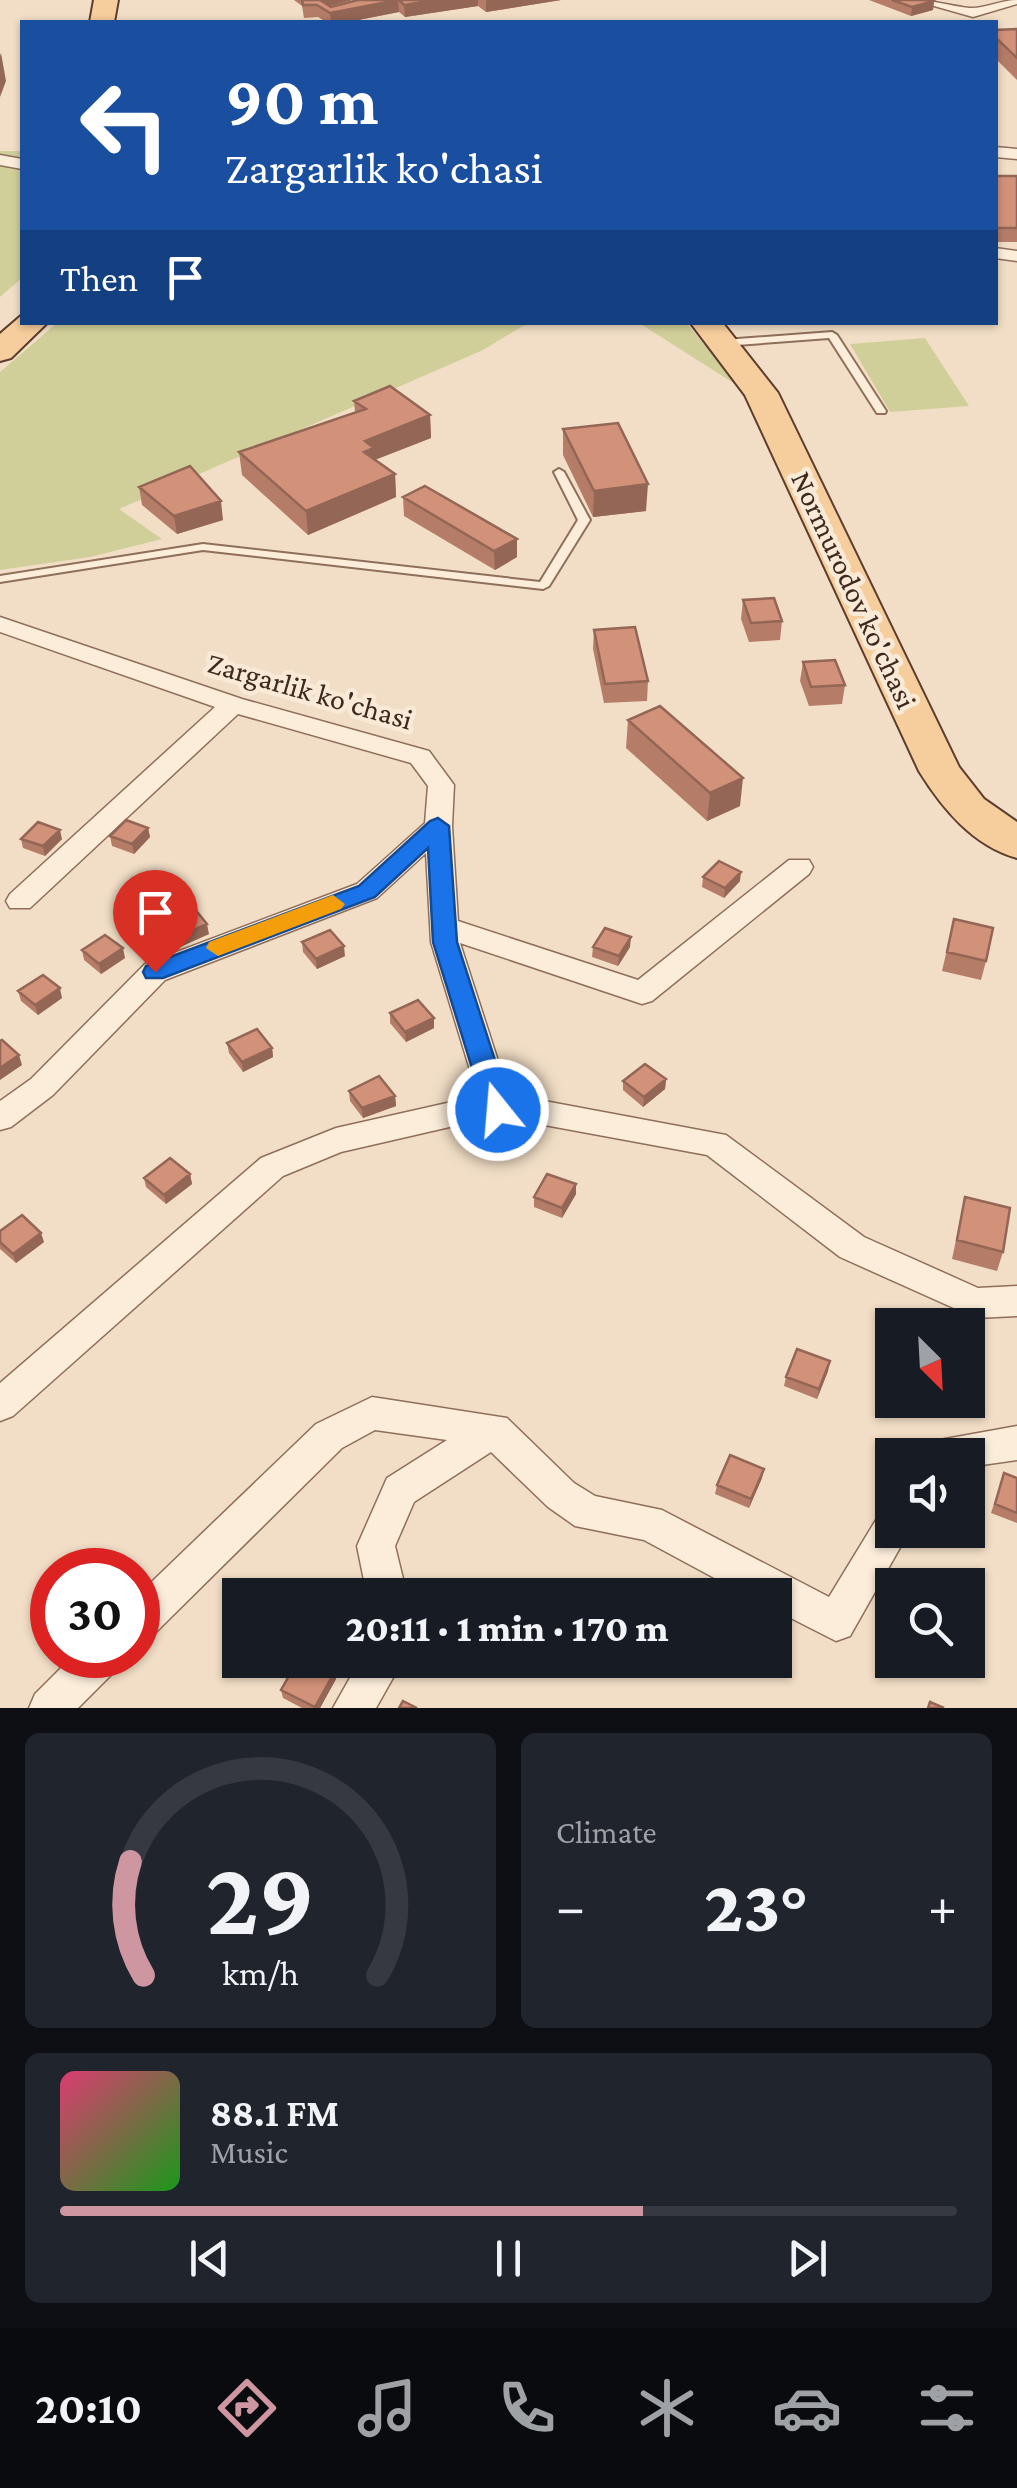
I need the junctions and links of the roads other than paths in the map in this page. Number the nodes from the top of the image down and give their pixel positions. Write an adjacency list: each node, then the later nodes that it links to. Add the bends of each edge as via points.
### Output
1 (920, 0): 2 (street, via 973,13)
2 (1016, 0)
3 (20, 296): 4 (main road)
4 (0, 312)
5 (30, 325): 7 (main road)
6 (714, 333): 8 (lane, via 832,336); 14 (main road, Normurodov ko'chasi, via 761,394 940,772 968,809)
7 (0, 351)
8 (881, 411)
9 (559, 472): 10 (lane, via 584,520 543,586 203,547)
10 (0, 579)
11 (0, 624): 12 (street, Zargarlik ko'chasi)
12 (234, 704): 13 (street, Zargarlik ko'chasi, via 420,757 441,785); 16 (street)
13 (438, 826): 17 (street, Zargarlik ko'chasi); 19 (street, via 367,891 155,972 42,1087)
14 (1014, 843)
15 (798, 866): 17 (street, via 642,993)
16 (20, 902)
17 (444, 927): 18 (street, Zargarlik ko'chasi)
18 (498, 1110): 20 (street, via 715,1144 852,1247 976,1303); 21 (street, via 480,1108 336,1141 272,1166)
19 (0, 1118)
20 (1017, 1301)
21 (0, 1405)
22 (494, 1430): 25 (street, via 560,1495 588,1513 649,1523 836,1622); 26 (street, via 400,1490 376,1546); 27 (street, via 372,1414 355,1420 330,1436)
23 (1017, 1443): 24 (street)
24 (985, 1448)
25 (880, 1548)
26 (383, 1578)
27 (160, 1601)
28 (80, 1678): 30 (street)
29 (371, 1678): 31 (street)
30 (49, 1708)
31 (353, 1708)

